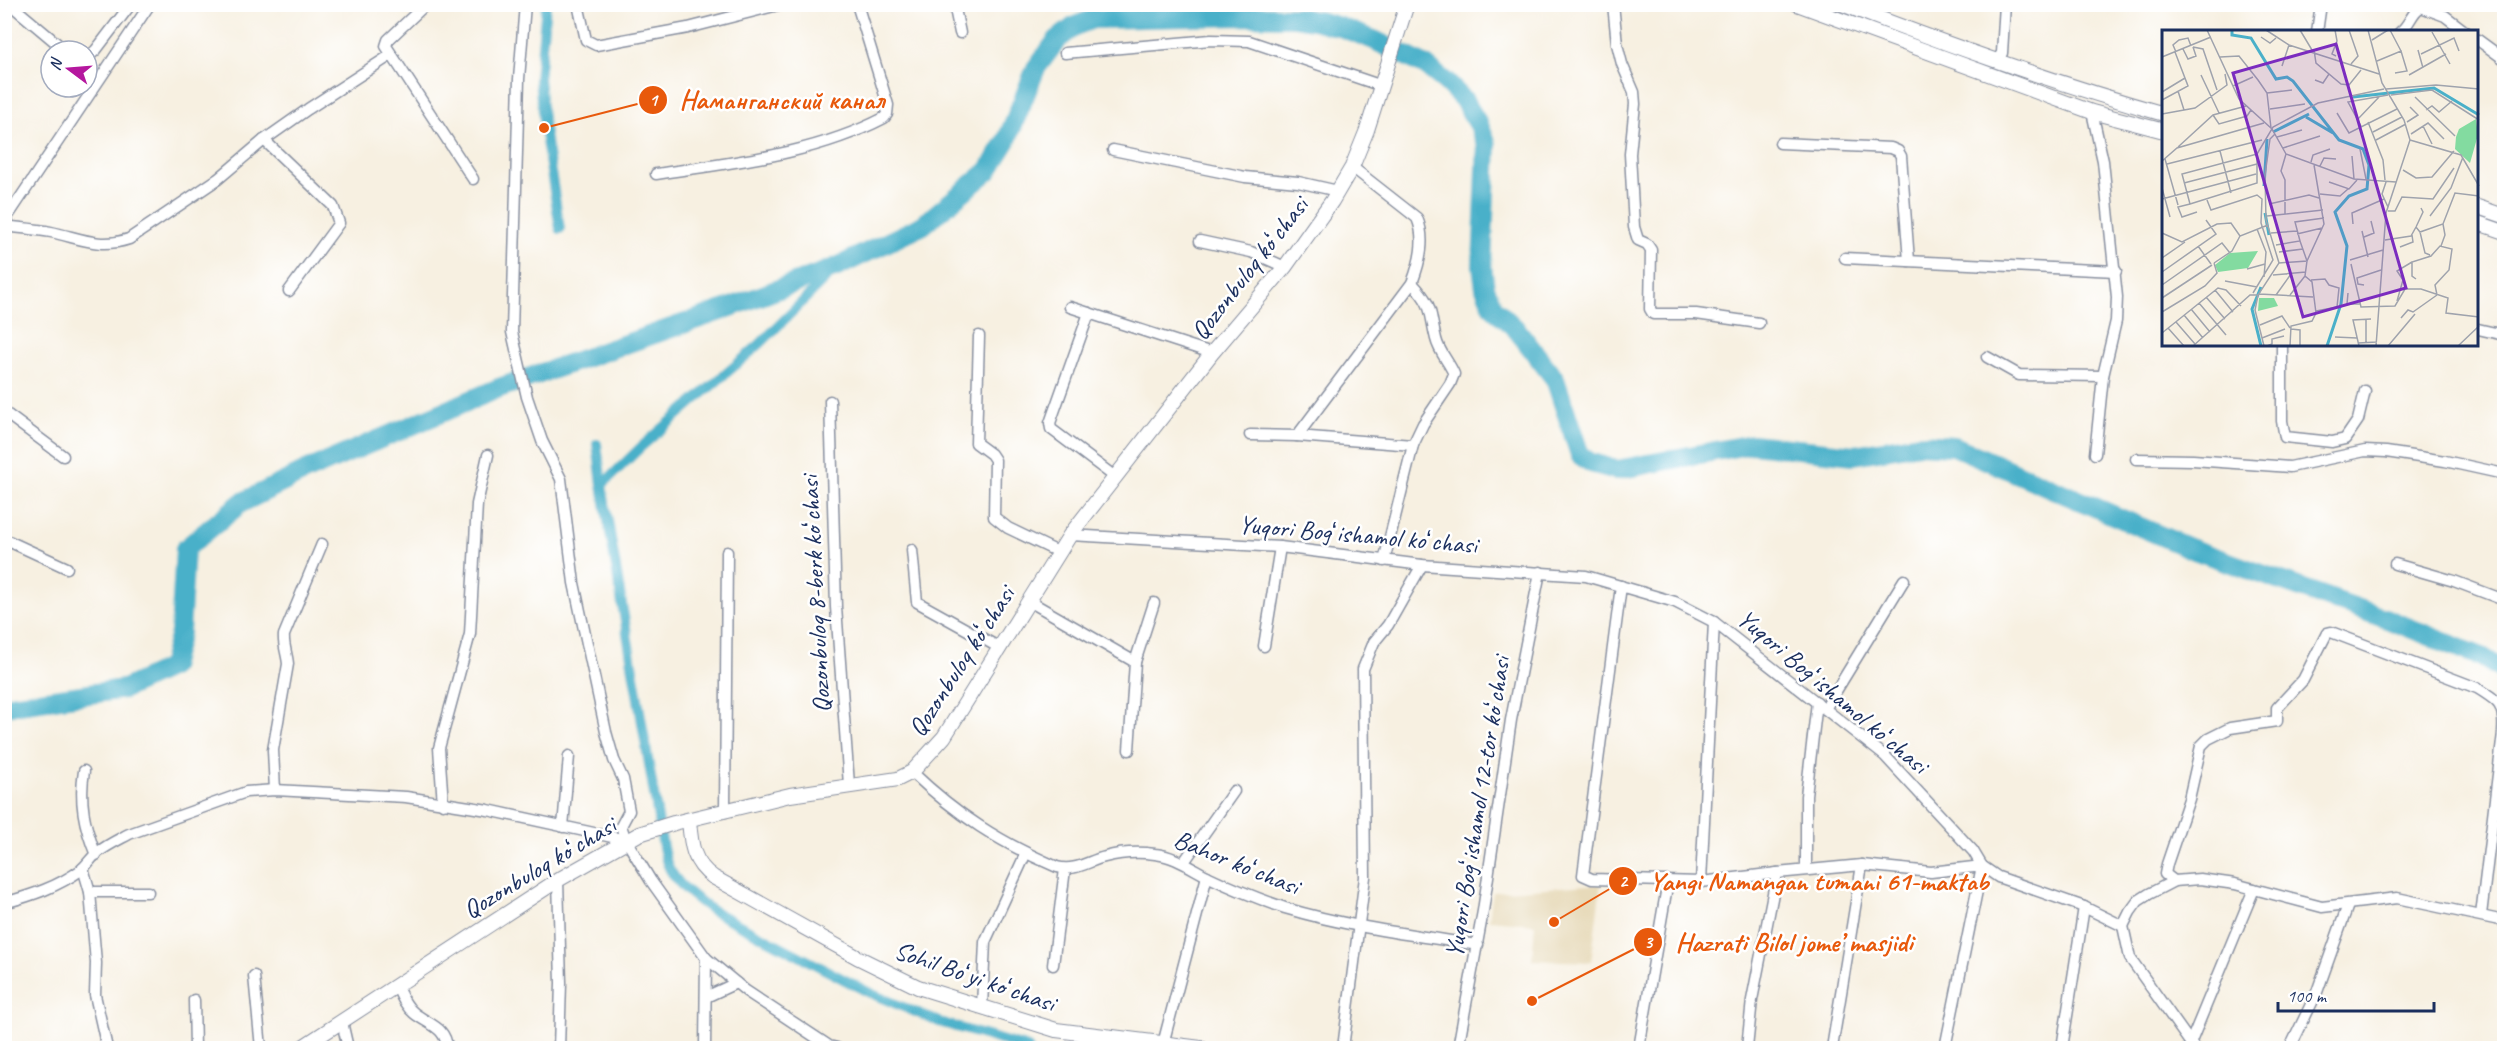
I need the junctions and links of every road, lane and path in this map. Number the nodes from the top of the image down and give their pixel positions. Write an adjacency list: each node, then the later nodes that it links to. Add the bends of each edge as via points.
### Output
1 (10, 4): 20 (street)
2 (130, 4): 22 (street)
3 (150, 4): 41 (street)
4 (426, 4): 24 (street, via 388,40 386,46)
5 (525, 4): 105 (street, via 512,332 527,397 561,479 574,583 606,732 623,779 629,811 621,826)
6 (578, 4): 15 (street, via 586,40 596,45 688,28)
7 (857, 4): 35 (street, via 888,105 884,118 795,152)
8 (954, 4): 19 (street)
9 (1407, 4): 27 (main road, Qozonbuloq koʻchasi)
10 (1613, 4): 52 (street, via 1617,44 1634,92 1630,154 1634,227 1638,240 1651,250 1650,309 1659,315 1696,314)
11 (1797, 4): 28 (main road)
12 (1842, 4): 26 (main road)
13 (2006, 4): 26 (street, via 2001,52)
14 (2321, 4): 16 (street)
15 (778, 5)
16 (2318, 30)
17 (2402, 30): 18 (street, via 2421,7 2445,16)
18 (2463, 30)
19 (960, 33)
20 (52, 39)
21 (2479, 41): 25 (street)
22 (99, 46)
23 (1065, 53): 27 (street, via 1211,40 1249,41)
24 (391, 55): 31 (street); 36 (street)
25 (2505, 59)
26 (1996, 61): 29 (main road)
27 (1382, 86): 34 (main road, Qozonbuloq koʻchasi)
28 (2092, 112): 30 (main road); 47 (street, via 2103,161)
29 (2162, 113)
30 (2162, 130)
31 (264, 140): 41 (street, via 218,179 121,242 100,244); 49 (street, via 333,206 339,223)
32 (1780, 143): 45 (street, via 1899,151)
33 (1113, 150): 37 (street, via 1245,177)
34 (1352, 167): 37 (main road, Qozonbuloq koʻchasi); 48 (street, via 1418,218 1422,242)
35 (656, 174)
36 (473, 179)
37 (1338, 190): 46 (main road, Qozonbuloq koʻchasi)
38 (2479, 207): 39 (main road)
39 (2505, 216)
40 (2479, 223): 42 (main road)
41 (4, 224)
42 (2505, 232)
43 (1200, 242): 46 (street, via 1251,252)
44 (1845, 258): 45 (street)
45 (1909, 261): 47 (street)
46 (1285, 267): 57 (main road, Qozonbuloq koʻchasi)
47 (2116, 271): 59 (street, via 2116,321)
48 (1412, 283): 64 (street); 65 (street, via 1425,296 1436,340 1454,374)
49 (289, 291)
50 (1070, 307): 51 (street)
51 (1089, 313): 57 (street); 71 (street, via 1050,423 1051,429)
52 (1759, 323)
53 (2479, 329): 54 (street)
54 (2505, 335)
55 (979, 336): 78 (street, via 976,443 995,460 994,517)
56 (2282, 346): 60 (street, via 2285,437 2332,442 2345,439 2358,420)
57 (1212, 353): 71 (main road, Qozonbuloq koʻchasi)
58 (1987, 357): 59 (street, via 2019,375)
59 (2103, 376): 66 (street)
60 (2365, 392)
61 (830, 401): 98 (street, Qozonbuloq 8-berk koʻchasi, via 836,607)
62 (4, 412): 68 (street)
63 (1250, 435): 64 (street)
64 (1297, 436): 65 (street)
65 (1413, 445): 79 (street)
66 (2095, 454)
67 (488, 455): 101 (street, via 477,504 470,634 439,748)
68 (63, 456)
69 (2136, 459): 70 (street, via 2290,467 2365,451)
70 (2505, 474)
71 (1115, 477): 72 (main road, Qozonbuloq koʻchasi)
72 (1070, 535): 75 (street, Yuqori Bogʻishamol koʻchasi); 78 (main road, Qozonbuloq koʻchasi)
73 (4, 539): 82 (street)
74 (322, 544): 99 (street, via 283,643 287,672 273,750)
75 (1280, 547): 79 (street, Yuqori Bogʻishamol koʻchasi); 90 (street)
76 (912, 550): 91 (street, via 917,602)
77 (727, 552): 102 (street)
78 (1058, 552): 87 (main road, Qozonbuloq koʻchasi)
79 (1384, 561): 81 (street, Yuqori Bogʻishamol koʻchasi)
80 (2395, 564): 86 (street)
81 (1422, 565): 83 (street, Yuqori Bogʻishamol koʻchasi); 129 (street, via 1374,642 1363,669 1365,877)
82 (67, 568)
83 (1540, 572): 85 (street, Yuqori Bogʻishamol koʻchasi, via 1586,576); 130 (street, Yuqori Bogʻishamol 12-tor koʻchasi, via 1511,720)
84 (1904, 580): 93 (street)
85 (1621, 586): 89 (street, Yuqori Bogʻishamol koʻchasi, via 1675,602); 117 (street, via 1584,875 1592,879)
86 (2505, 600)
87 (1029, 601): 91 (main road, Qozonbuloq koʻchasi); 92 (street)
88 (1154, 603): 92 (street)
89 (1714, 622): 93 (street, Yuqori Bogʻishamol koʻchasi); 119 (street)
90 (1264, 646)
91 (1000, 648): 97 (main road, Qozonbuloq koʻchasi, via 955,723)
92 (1135, 662): 94 (street)
93 (1821, 705): 110 (street, Yuqori Bogʻishamol koʻchasi, via 1885,756 1973,850); 112 (street, via 1806,796)
94 (1129, 750)
95 (569, 756): 104 (street)
96 (84, 771): 107 (street, via 80,796)
97 (912, 772): 98 (main road, Qozonbuloq koʻchasi, via 897,779); 106 (street, via 941,800 998,840)
98 (849, 785): 102 (main road, Qozonbuloq koʻchasi)
99 (275, 790): 101 (street, via 406,797); 107 (street, via 246,792 129,834)
100 (1234, 790): 108 (street)
101 (443, 804): 104 (street)
102 (725, 812): 103 (main road, Qozonbuloq koʻchasi)
103 (688, 820): 105 (main road, Qozonbuloq koʻchasi); 138 (main road, Sohil Boʻyi koʻchasi, via 696,859 722,884 918,987)
104 (563, 827): 105 (street)
105 (633, 837): 116 (main road, Qozonbuloq koʻchasi); 131 (street, via 651,881)
106 (1026, 854): 113 (street); 138 (street, via 985,942)
107 (96, 855): 111 (street)
108 (1185, 862): 113 (street, Bahor koʻchasi, via 1156,854 1126,853); 115 (street, Bahor koʻchasi)
109 (1862, 865): 110 (street, via 1931,872); 112 (street); 156 (street)
110 (1982, 866): 125 (street, Yuqori Bogʻishamol koʻchasi, via 1998,877); 157 (street)
111 (83, 868): 121 (street); 123 (street, via 41,893)
112 (1806, 868): 114 (street)
113 (1065, 869): 132 (street)
114 (1777, 873): 119 (street); 155 (street)
115 (1207, 876): 129 (street, Bahor koʻchasi, via 1286,908); 140 (street)
116 (558, 880): 135 (main road, Qozonbuloq koʻchasi); 148 (street)
117 (1668, 881): 119 (street); 154 (street)
118 (2174, 881): 120 (street, via 2200,879); 126 (street, via 2165,874 2201,746 2230,728 2277,721 2277,708 2303,680 2326,633 2331,632 2477,688 2502,708 2502,741); 128 (street, via 2138,902)
119 (1701, 882)
120 (2254, 889): 124 (street, via 2322,907); 141 (street)
121 (90, 892): 122 (street); 142 (street, via 95,995)
122 (148, 892)
123 (4, 903)
124 (2348, 905): 126 (street, via 2397,898); 159 (street, via 2317,992)
125 (2084, 907): 128 (street, Yuqori Bogʻishamol koʻchasi); 158 (street)
126 (2481, 915): 127 (street)
127 (2505, 921)
128 (2123, 926): 141 (street, via 2130,958)
129 (1360, 927): 130 (street, Bahor koʻchasi); 152 (street)
130 (1478, 945): 153 (street, Yuqori Bogʻishamol 12-tor koʻchasi)
131 (706, 958): 134 (street); 136 (street)
132 (1053, 965)
133 (254, 976): 144 (street)
134 (736, 983): 136 (street); 150 (street)
135 (396, 985): 139 (main road, Qozonbuloq koʻchasi); 147 (street, via 405,1004 447,1037)
136 (706, 997): 149 (street)
137 (194, 1000): 143 (street)
138 (982, 1007): 140 (main road, Sohil Boʻyi koʻchasi, via 1056,1030)
139 (342, 1022): 145 (main road, Qozonbuloq koʻchasi); 146 (street)
140 (1163, 1044): 151 (main road, Sohil Boʻyi koʻchasi)
141 (2192, 1046)
142 (107, 1048)
143 (195, 1048)
144 (261, 1048)
145 (301, 1048)
146 (348, 1048)
147 (447, 1048)
148 (560, 1048)
149 (705, 1048)
150 (832, 1048)
151 (1201, 1048)
152 (1343, 1048)
153 (1458, 1048)
154 (1639, 1048)
155 (1746, 1048)
156 (1832, 1048)
157 (1945, 1048)
158 (2062, 1048)
159 (2290, 1048)

